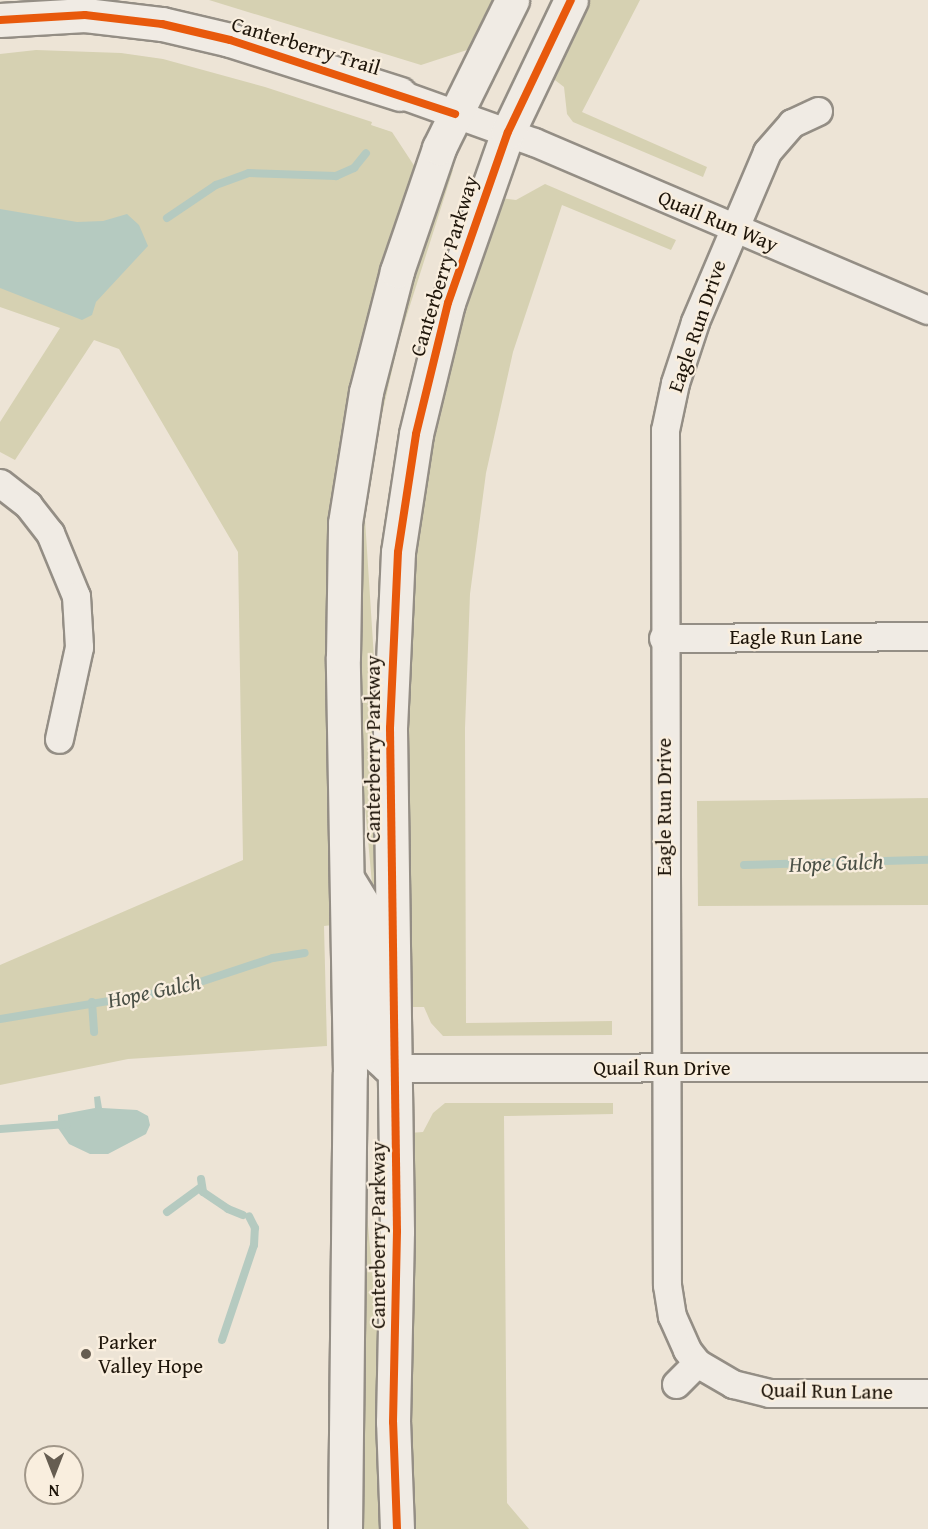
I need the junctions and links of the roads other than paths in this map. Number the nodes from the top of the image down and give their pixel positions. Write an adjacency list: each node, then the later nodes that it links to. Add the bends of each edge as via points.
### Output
1 (512, 0): 6 (street, Canterberry Parkway)
2 (572, 0): 7 (street, Canterberry Parkway)
3 (0, 20): 4 (street, Canterberry Trail, via 85,15 153,23 230,40)
4 (400, 94): 6 (street, Canterberry Trail)
5 (818, 111): 8 (street, Eagle Run Drive, via 799,117 775,140)
6 (455, 114): 7 (street, Canterberry Trail); 14 (street, Canterberry Parkway, via 416,212 385,312 350,483 342,603)
7 (508, 132): 8 (street, Quail Run Way); 17 (street, Canterberry Parkway, via 448,303 422,404 404,505 390,680)
8 (734, 228): 9 (street, Quail Run Way); 12 (street, Eagle Run Drive, via 682,358 665,430)
9 (928, 310)
10 (0, 483): 13 (street, via 28,506 50,532 76,596 79,646)
11 (928, 636): 12 (street, Eagle Run Lane)
12 (663, 638): 16 (street, Eagle Run Drive)
13 (59, 739)
14 (348, 874): 17 (street, via 370,910 374,1054 383,1066); 21 (street, Canterberry Parkway)
15 (928, 1067): 16 (street, Quail Run Drive)
16 (665, 1068): 17 (street, Quail Run Drive); 18 (street, Eagle Run Drive, via 667,1285 672,1316)
17 (396, 1070): 22 (street, Canterberry Parkway, via 393,1422)
18 (697, 1363): 19 (street); 20 (street, Quail Run Lane, via 733,1384 769,1393)
19 (676, 1384)
20 (928, 1393)
21 (345, 1529)
22 (398, 1529)

